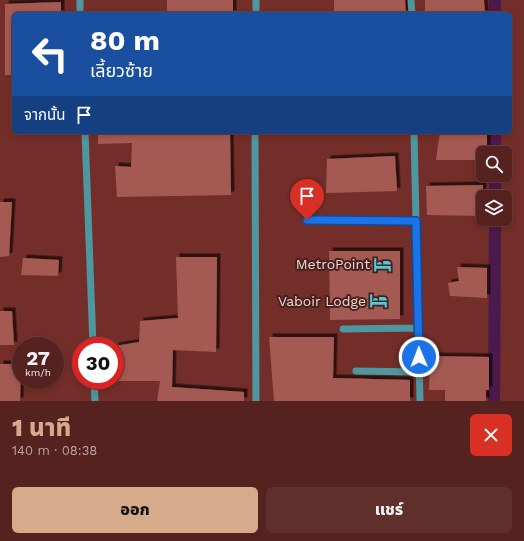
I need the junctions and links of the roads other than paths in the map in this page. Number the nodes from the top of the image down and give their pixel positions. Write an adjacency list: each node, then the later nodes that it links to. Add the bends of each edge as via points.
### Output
1 (80, 0): 4 (street)
2 (256, 0): 5 (street)
3 (411, 0): 6 (street)
4 (80, 12)
5 (256, 12)
6 (412, 12)
7 (85, 134): 14 (street)
8 (255, 134): 19 (street)
9 (414, 134): 11 (street)
10 (307, 220): 11 (street)
11 (416, 221): 12 (street)
12 (418, 328): 13 (street); 16 (street)
13 (343, 329)
14 (93, 337)
15 (356, 372): 16 (street)
16 (419, 372): 20 (street)
17 (94, 389): 18 (street)
18 (95, 401)
19 (256, 401)
20 (420, 401)

